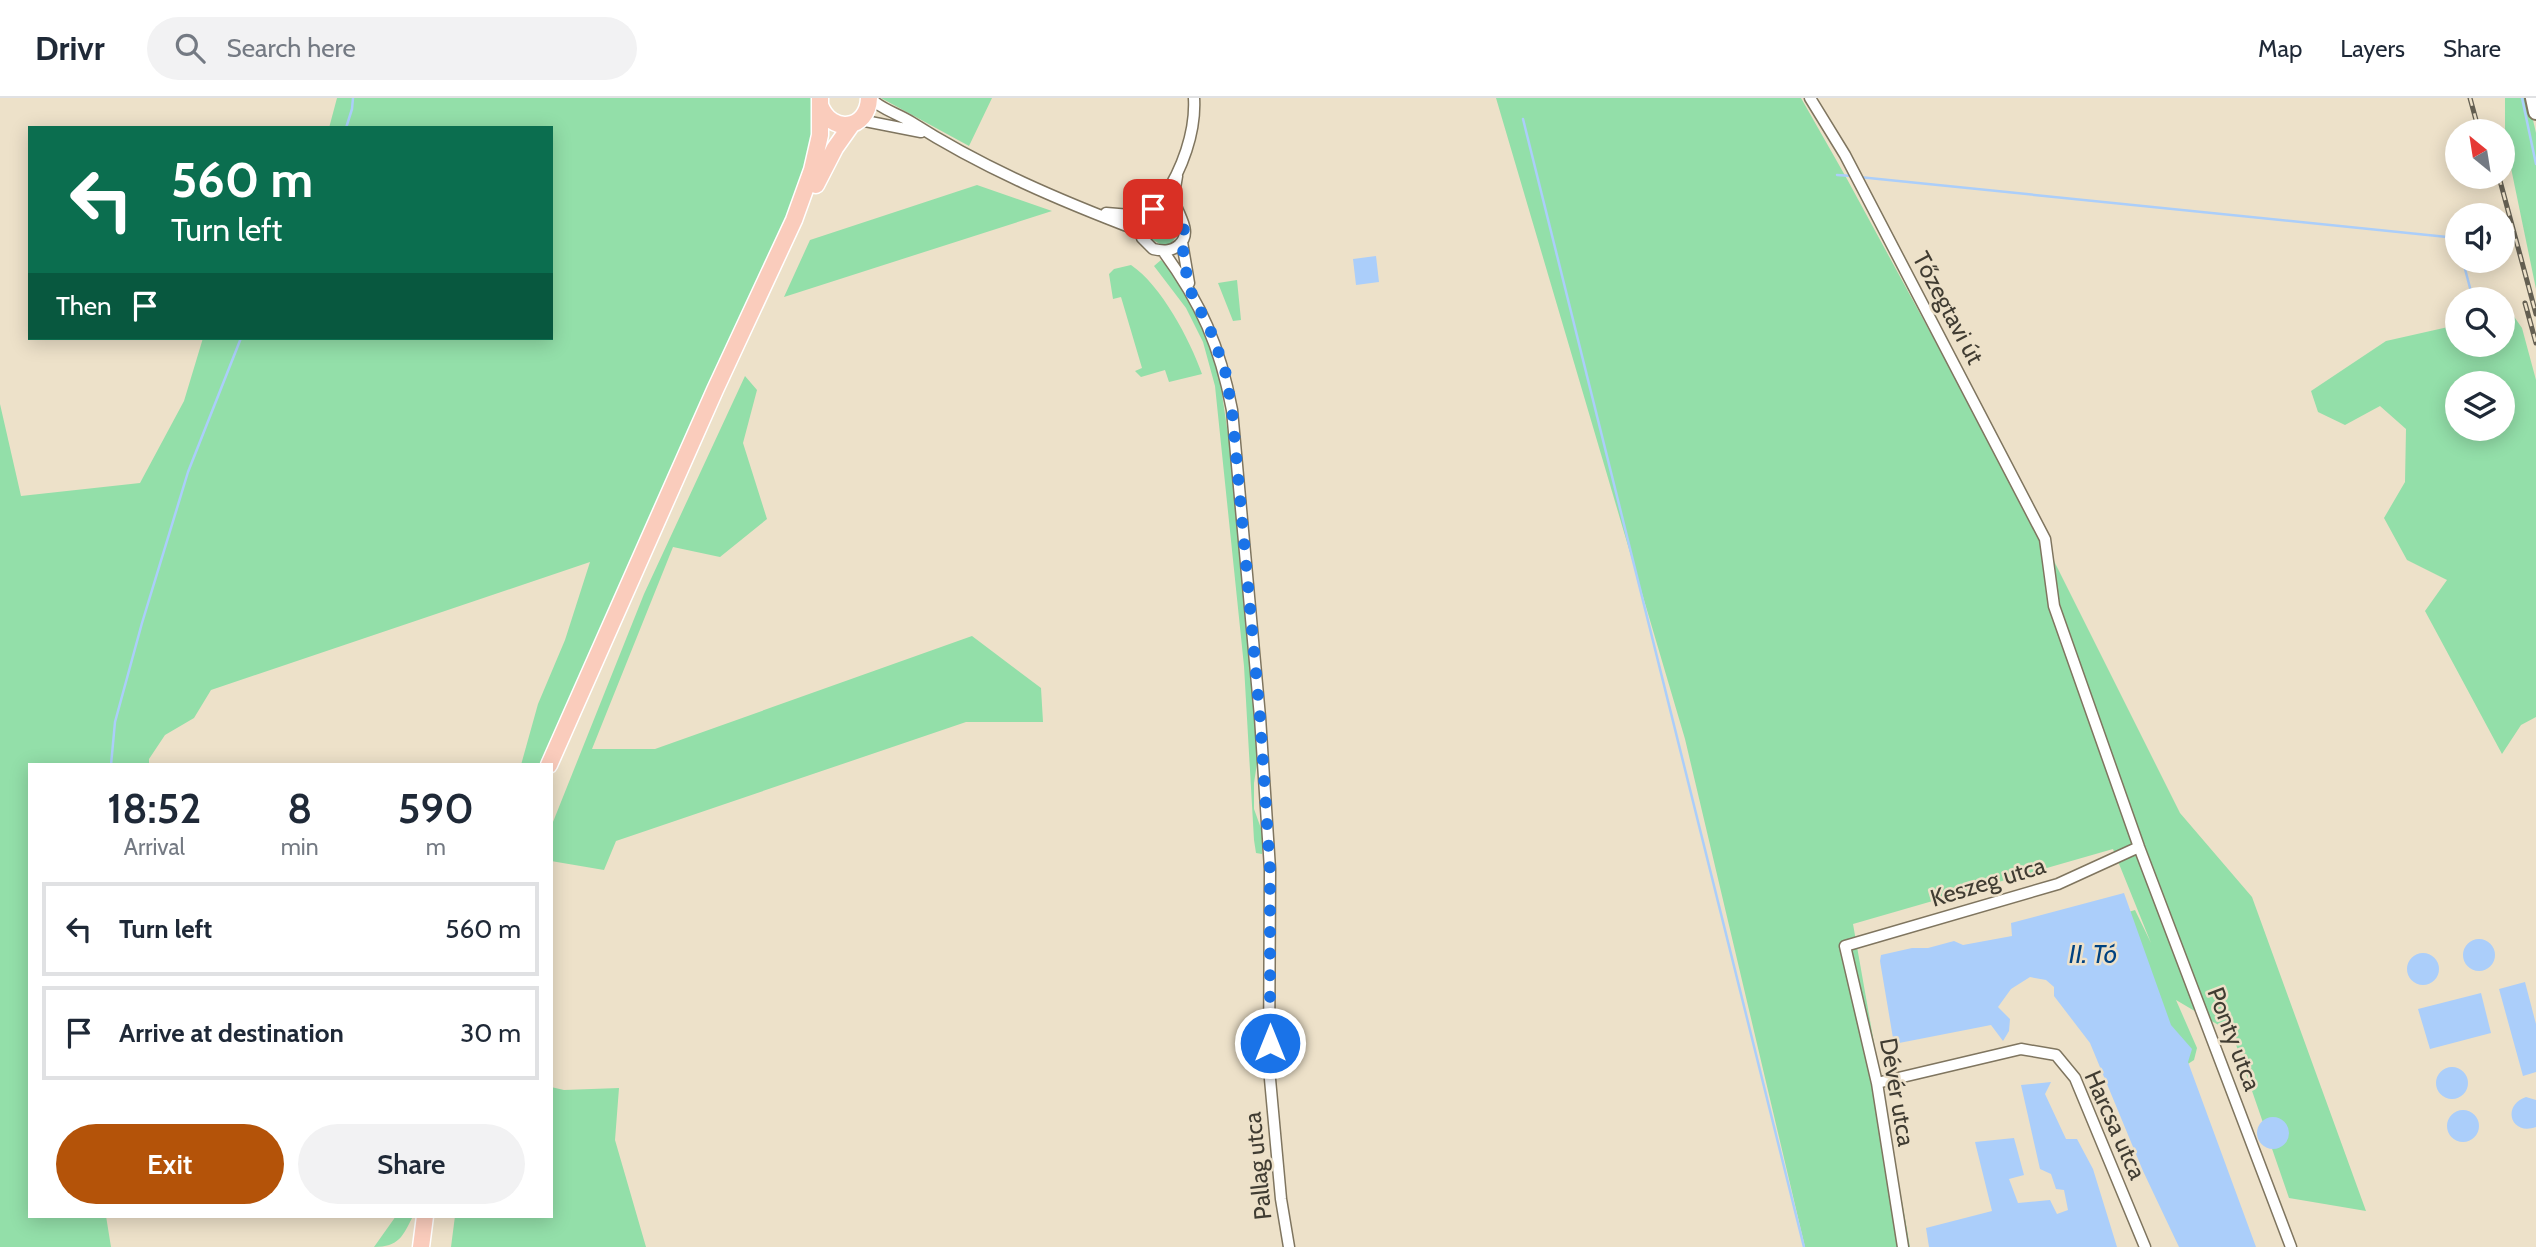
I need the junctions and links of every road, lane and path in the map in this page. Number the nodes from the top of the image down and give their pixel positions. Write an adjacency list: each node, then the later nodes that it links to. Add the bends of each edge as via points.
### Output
1 (869, 98): 7 (main road, via 865,113); 8 (street)
2 (1194, 98): 9 (street, via 1191,138)
3 (1810, 98): 20 (street, Tőzegtavi út, via 2045,539 2054,606)
4 (2533, 98): 6 (street)
5 (820, 101): 7 (main road, via 823,113 836,124); 14 (main road, via 820,135)
6 (2536, 112)
7 (856, 122): 8 (street); 14 (main road, via 835,148)
8 (926, 133): 11 (street)
9 (1178, 169): 10 (street); 13 (street, via 1174,199)
10 (1153, 209): 12 (street); 13 (street)
11 (1084, 210): 12 (street); 15 (street)
12 (1143, 216): 15 (street)
13 (1180, 216): 16 (street, via 1185,231)
14 (794, 220): 19 (main road)
15 (1140, 231): 17 (street, via 1147,244)
16 (1182, 242): 17 (street); 18 (street, Pallag utca)
17 (1163, 251): 18 (street, Pallag utca)
18 (1191, 292): 25 (street, Pallag utca, via 1225,370 1232,410 1270,869 1269,1068)
19 (550, 763)
20 (2139, 847): 21 (street, Keszeg utca, via 2058,884); 28 (street, Ponty utca)
21 (1845, 946): 22 (street, Dévér utca)
22 (1877, 1083): 26 (street, Dévér utca); 27 (street, Harcsa utca, via 2021,1049 2056,1055 2075,1078)
23 (425, 1218): 24 (main road)
24 (421, 1247)
25 (1289, 1247)
26 (1903, 1247)
27 (2145, 1247)
28 (2291, 1247)

